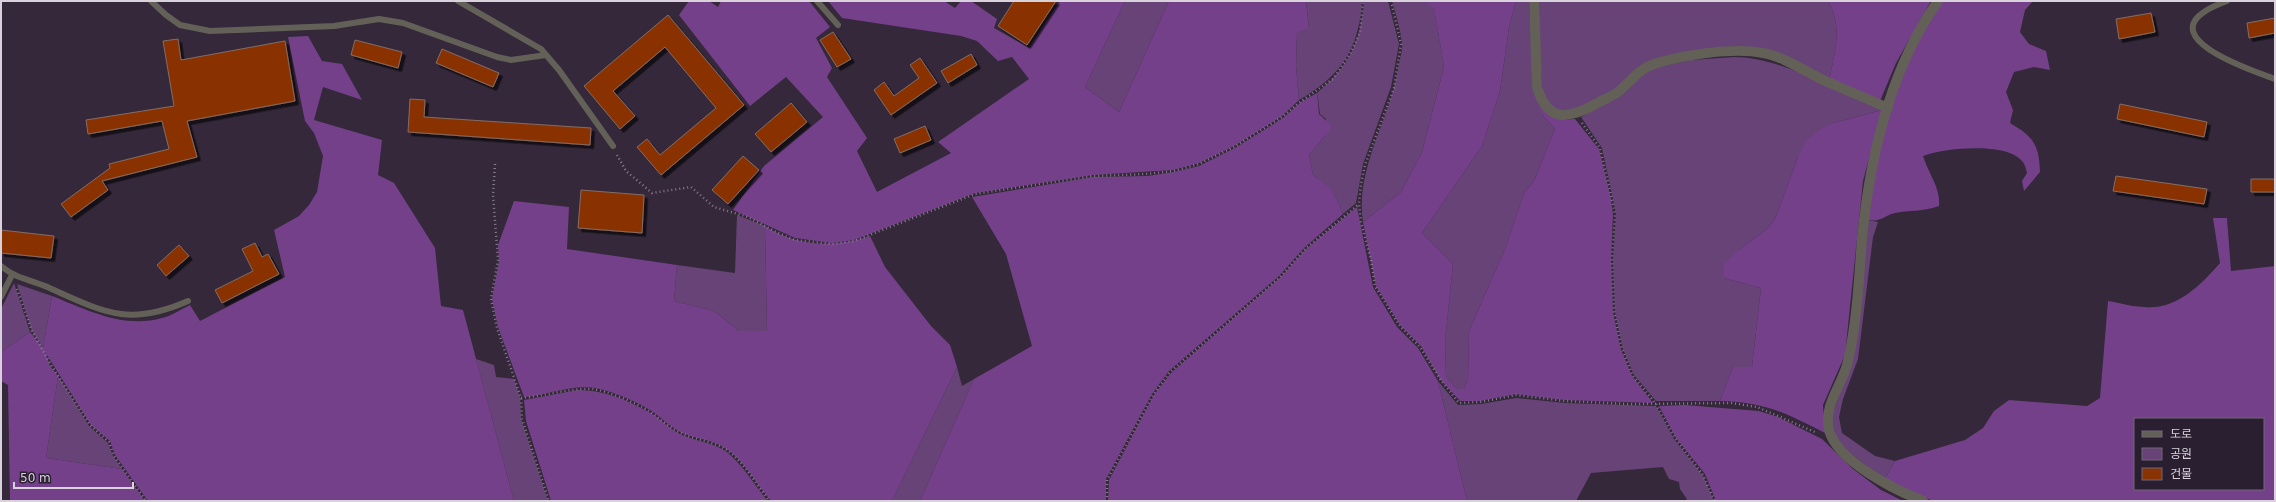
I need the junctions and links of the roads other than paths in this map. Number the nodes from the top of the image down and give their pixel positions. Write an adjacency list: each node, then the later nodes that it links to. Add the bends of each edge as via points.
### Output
1 (151, 1): 8 (lane, via 180,25 210,31 334,26 379,19 403,23 497,57 511,60)
2 (458, 1): 8 (lane, via 541,49)
3 (817, 1): 7 (lane)
4 (1534, 1): 10 (street, via 1537,87 1540,100 1555,114 1576,114 1612,96 1653,64 1738,51 1764,53)
5 (1938, 1): 10 (street, via 1910,49)
6 (2226, 1): 9 (lane, via 2204,12 2193,27 2193,34 2206,48)
7 (838, 25)
8 (546, 55): 11 (lane)
9 (2275, 79)
10 (1888, 108): 16 (street, via 1868,186 1848,361 1828,408 1829,430 1833,439 1854,462 1882,483)
11 (613, 146)
12 (1, 266): 13 (lane)
13 (12, 275): 14 (lane); 15 (lane, via 113,314 139,316 167,310)
14 (1, 297)
15 (188, 301)
16 (1923, 501)

